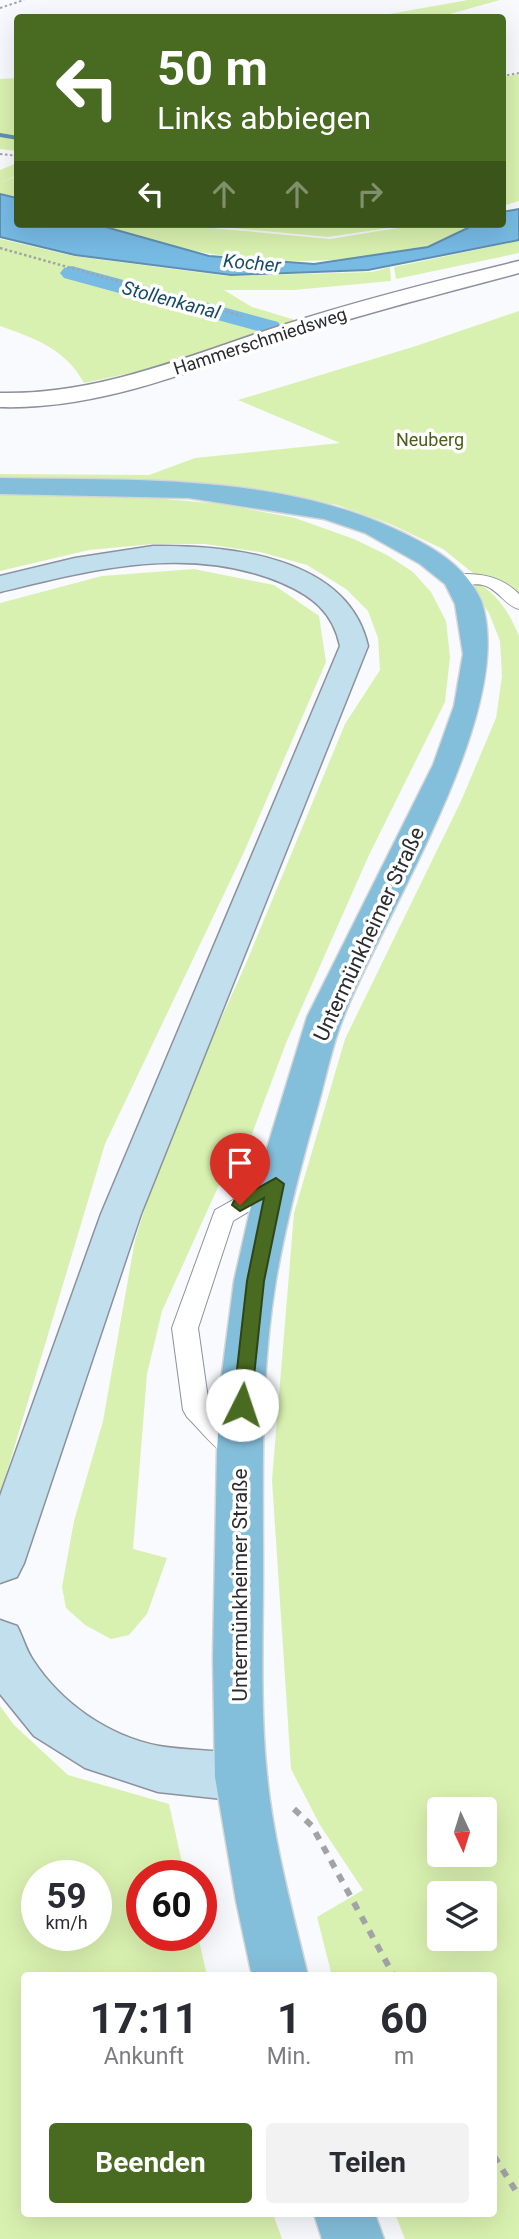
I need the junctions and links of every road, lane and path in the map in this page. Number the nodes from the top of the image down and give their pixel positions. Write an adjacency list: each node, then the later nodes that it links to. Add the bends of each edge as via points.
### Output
1 (24, 0): 2 (path)
2 (0, 8)
3 (0, 154): 4 (path)
4 (7, 156): 5 (path); 6 (path)
5 (14, 156)
6 (0, 159)
7 (0, 248): 9 (path)
8 (519, 267): 9 (street, Hammerschmiedsweg)
9 (292, 329): 10 (street, Hammerschmiedsweg, via 105,390)
10 (7, 403)
11 (0, 486): 12 (main road, Untermünkheimer Straße, via 189,490 290,504 374,527 430,558)
12 (456, 580): 14 (lane, via 488,579); 15 (main road, Untermünkheimer Straße, via 470,604 477,654 469,706 449,765 325,1017)
13 (0, 584): 17 (main road, via 132,556 225,557 270,568 316,589 343,613 354,646 121,1214)
14 (519, 604)
15 (276, 1184): 16 (main road, Untermünkheimer Straße, via 255,1281); 16 (lane, via 223,1216 185,1328 196,1410)
16 (240, 1451): 19 (main road, Untermünkheimer Straße)
17 (0, 1563)
18 (0, 1641): 19 (main road, via 12,1672 52,1720 103,1752 158,1769)
19 (241, 1777): 20 (main road, Untermünkheimer Straße); 21 (path, via 281,1797 312,1826)
20 (279, 1972)
21 (392, 1972)
22 (497, 2161): 23 (path)
23 (519, 2196)
24 (346, 2217): 25 (main road)
25 (353, 2239)

